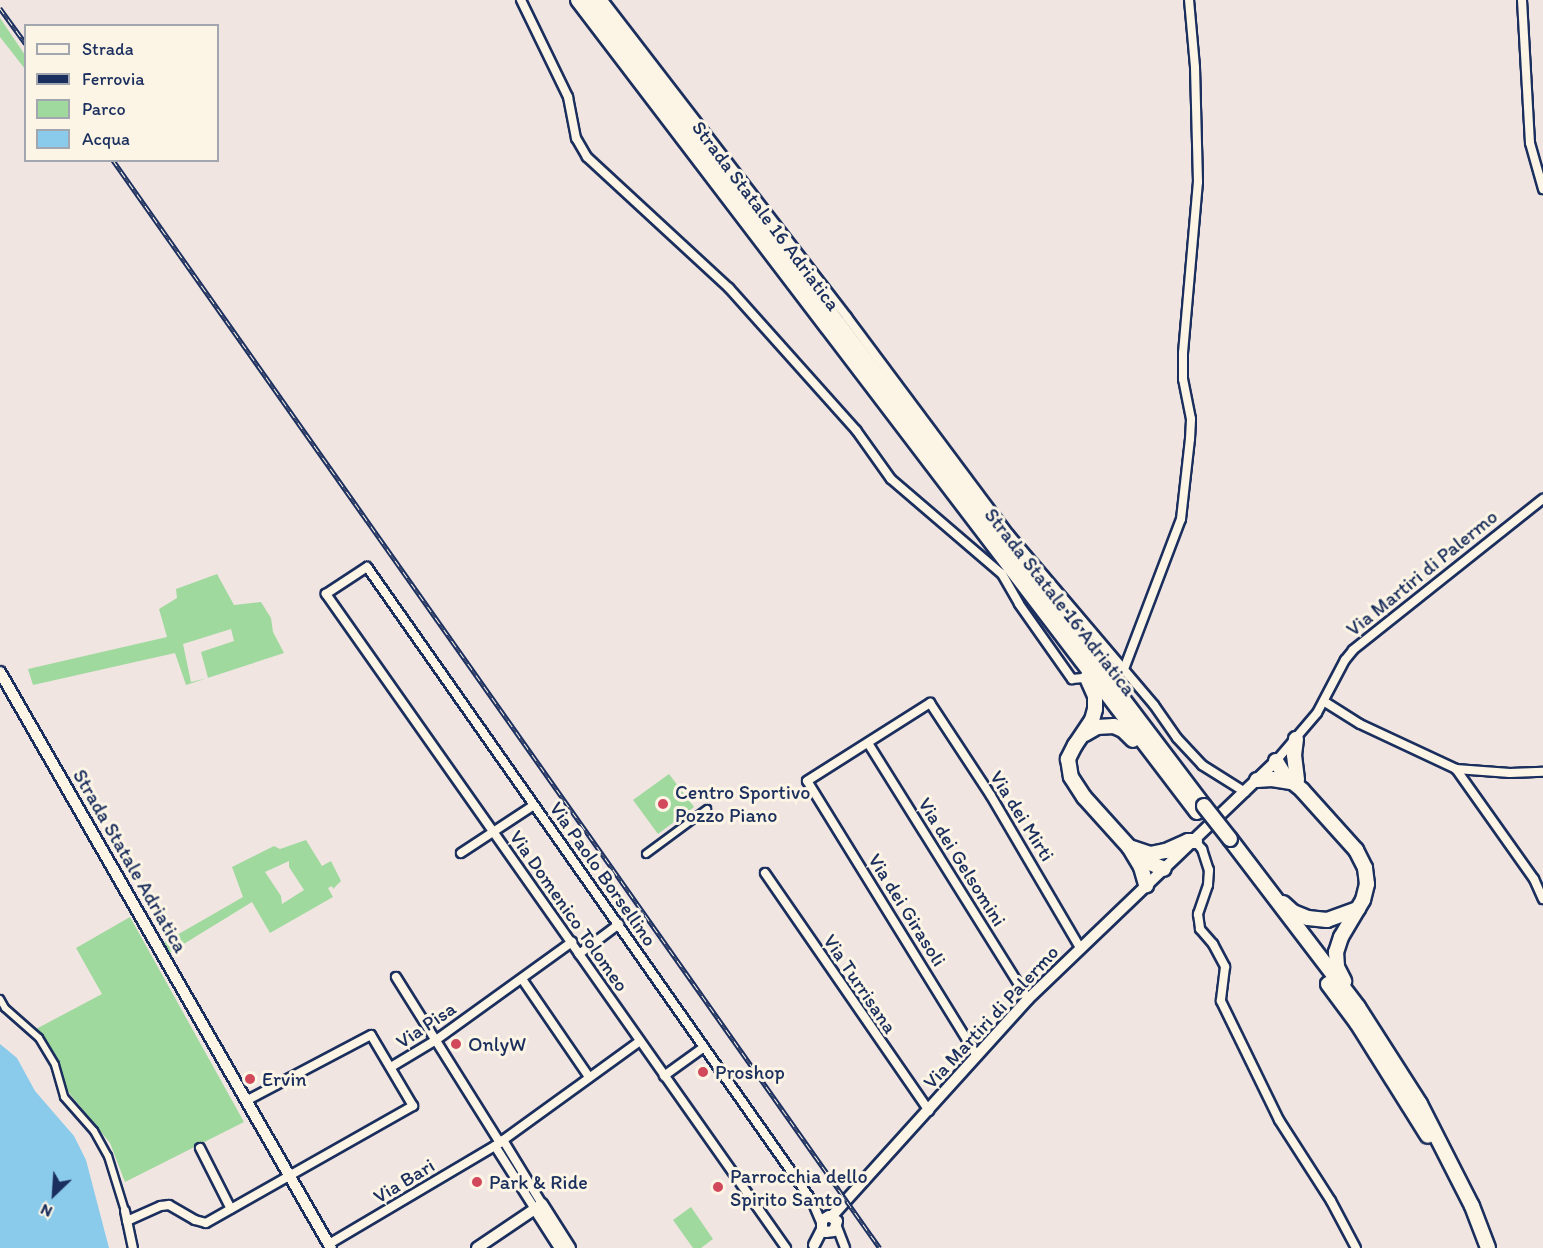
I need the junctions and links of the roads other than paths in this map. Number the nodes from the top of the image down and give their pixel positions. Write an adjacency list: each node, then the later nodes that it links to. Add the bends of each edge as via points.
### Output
1 (521, 0): 14 (street, via 568,97 576,138 587,157 729,288 856,430 891,479 1002,574 1071,679)
2 (578, 0): 10 (highway, Strada Statale 16 Adriatica)
3 (593, 0): 28 (highway, Strada Statale 16 Adriatica)
4 (603, 0): 11 (street, via 848,317 1009,534)
5 (1189, 0): 11 (street, via 1198,182 1183,353 1190,439 1181,519)
6 (1522, 0): 7 (street, via 1530,143)
7 (1543, 189)
8 (1543, 499): 15 (street, Via Martiri di Palermo, via 1362,642 1345,660)
9 (326, 594): 26 (street, Via Paolo Borsellino, via 367,567); 29 (street, Via Domenico Tolomeo)
10 (1071, 650): 16 (highway, via 1095,696 1095,709); 25 (highway, Strada Statale 16 Adriatica)
11 (1125, 671): 13 (street); 24 (street, via 1202,765)
12 (0, 672): 58 (street, Strada Statale Adriatica)
13 (1110, 675)
14 (1083, 678)
15 (1324, 702): 17 (street, Via Martiri di Palermo); 20 (street, via 1360,724)
16 (1085, 734): 25 (highway, via 1106,726 1123,730 1170,787); 32 (highway, via 1068,759 1071,777)
17 (1296, 739): 19 (street, Via Martiri di Palermo); 23 (highway)
18 (868, 743): 44 (street, Via dei Mirti, via 930,704 1003,816); 49 (street, Via dei Gelsomini); 54 (street, Via dei Girasoli, via 807,782)
19 (1276, 761): 22 (street, Via Martiri di Palermo); 23 (highway, via 1289,769)
20 (1456, 769): 21 (street); 40 (street, via 1534,879)
21 (1543, 772)
22 (1257, 780): 23 (highway); 24 (street, Via Martiri di Palermo)
23 (1298, 784): 41 (highway, via 1356,850 1365,868 1367,884)
24 (1245, 792): 30 (street, Via Martiri di Palermo)
25 (1185, 797): 28 (highway, Strada Statale 16 Adriatica)
26 (534, 805): 29 (street); 42 (street, Via Paolo Borsellino)
27 (707, 809): 34 (street)
28 (1201, 809): 31 (highway, Strada Statale 16 Adriatica)
29 (493, 832): 33 (street); 43 (street, Via Domenico Tolomeo)
30 (1195, 841): 35 (highway); 36 (street, Via Martiri di Palermo); 76 (street, via 1209,870 1198,914 1200,929 1225,967 1221,1001 1278,1120 1331,1201)
31 (1226, 842): 38 (highway, Strada Statale 16 Adriatica); 77 (highway, Strada Statale 16 Adriatica, via 1392,1076 1435,1148)
32 (1132, 852): 35 (highway); 36 (highway); 39 (highway)
33 (461, 853)
34 (646, 854)
35 (1150, 854): 36 (highway)
36 (1164, 869): 39 (street, Via Martiri di Palermo)
37 (765, 873): 59 (street, Via Turrisana)
38 (1262, 883): 41 (highway, via 1293,912 1308,918 1327,920); 50 (highway, Strada Statale 16 Adriatica)
39 (1146, 885): 44 (street, Via Martiri di Palermo)
40 (1543, 899)
41 (1358, 909): 50 (highway, via 1341,937 1337,967)
42 (619, 924): 45 (street); 53 (street, Via Paolo Borsellino)
43 (572, 942): 45 (street, Via Domenico Tolomeo); 47 (street, Via Pisa)
44 (1080, 948): 49 (street, Via Martiri di Palermo)
45 (579, 954): 52 (street, Via Domenico Tolomeo)
46 (396, 976): 51 (street)
47 (522, 979): 51 (street, Via Pisa); 57 (street)
48 (0, 999): 65 (street, via 39,1038 55,1065 64,1097 94,1131 108,1156)
49 (1028, 999): 54 (street, Via Martiri di Palermo)
50 (1370, 1025): 78 (highway, Strada Statale 16 Adriatica, via 1442,1145)
51 (436, 1040): 55 (street, Via Pisa); 60 (street)
52 (640, 1041): 56 (street, Via Domenico Tolomeo); 57 (street, Via Bari)
53 (704, 1047): 56 (street); 67 (street, Via Paolo Borsellino)
54 (978, 1056): 59 (street, Via Martiri di Palermo)
55 (391, 1067): 58 (street, via 371,1035); 62 (street, Via Pisa, via 412,1106)
56 (664, 1076): 74 (street, Via Domenico Tolomeo)
57 (589, 1077): 60 (street, Via Bari)
58 (246, 1101): 62 (street, Strada Statale Adriatica)
59 (929, 1111): 67 (street, Via Martiri di Palermo)
60 (499, 1143): 63 (street); 68 (street, Via Bari)
61 (200, 1148): 64 (street)
62 (288, 1174): 64 (street); 68 (street, Strada Statale Adriatica)
63 (539, 1206): 71 (street); 72 (street); 73 (street)
64 (231, 1209): 66 (street, via 203,1223 165,1205)
65 (125, 1211): 66 (street)
66 (127, 1221): 70 (street)
67 (829, 1225): 69 (street, Via Martiri di Palermo); 75 (street)
68 (330, 1246)
69 (813, 1247)
70 (132, 1248)
71 (477, 1248)
72 (560, 1248)
73 (570, 1248)
74 (786, 1248)
75 (845, 1248)
76 (1356, 1248)
77 (1479, 1248)
78 (1488, 1248)

